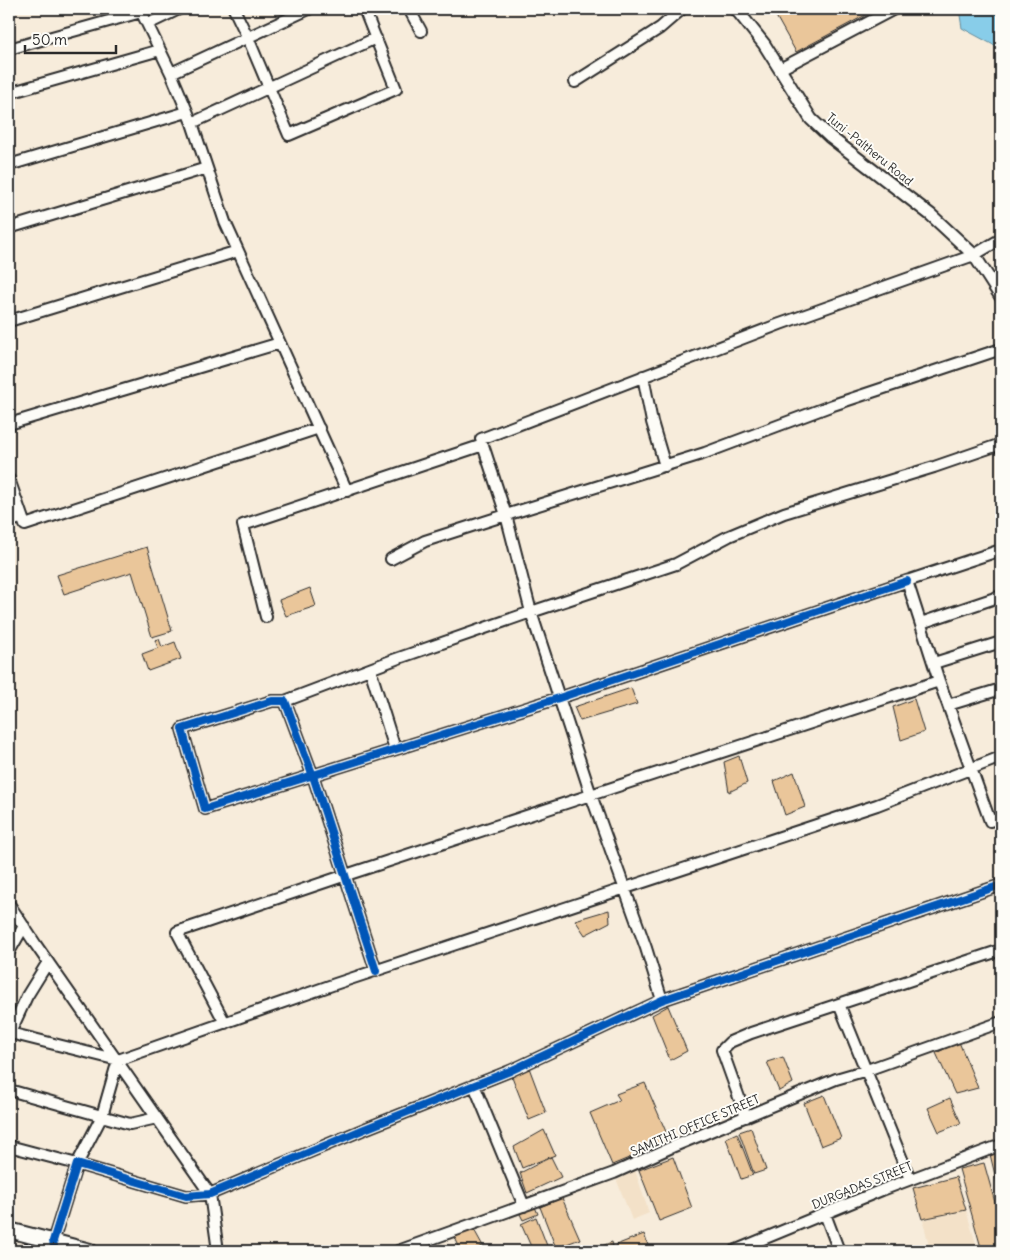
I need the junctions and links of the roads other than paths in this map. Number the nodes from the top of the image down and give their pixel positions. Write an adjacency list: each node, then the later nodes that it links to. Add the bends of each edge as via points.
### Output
1 (179, 9): 10 (street)
2 (234, 9): 12 (street)
3 (309, 9): 12 (street)
4 (364, 9): 13 (street)
5 (409, 9): 11 (street)
6 (682, 9): 18 (street, via 660,28)
7 (736, 9): 16 (street, Tuni -Paltheru Road)
8 (894, 9): 16 (street)
9 (140, 10): 10 (street); 14 (street)
10 (148, 24): 15 (street)
11 (421, 31)
12 (248, 38): 17 (street); 19 (street)
13 (376, 38): 19 (street); 19 (street, via 396,88 289,135)
14 (9, 49)
15 (160, 50): 17 (street); 20 (street)
16 (780, 69): 28 (street, Tuni -Paltheru Road, via 811,119 830,138 931,215)
17 (171, 73): 21 (street)
18 (575, 82)
19 (268, 87): 22 (street)
20 (9, 93)
21 (188, 112): 22 (street); 23 (street)
22 (192, 123): 24 (street)
23 (9, 165)
24 (207, 168): 25 (street); 27 (street)
25 (9, 228)
26 (1001, 239): 28 (street)
27 (238, 251): 30 (street); 31 (street)
28 (974, 255): 29 (street, Tuni -Paltheru Road); 33 (street)
29 (1001, 297)
30 (9, 321)
31 (280, 343): 34 (street); 35 (street)
32 (1001, 349): 38 (street)
33 (643, 376): 37 (street, via 481,439); 38 (street)
34 (9, 424)
35 (319, 428): 40 (street); 42 (street, via 24,524)
36 (1001, 444): 48 (street, via 784,513 729,536 676,564)
37 (483, 445): 40 (street); 41 (street)
38 (665, 466): 41 (street)
39 (9, 480): 42 (street)
40 (347, 491): 49 (street, via 243,526)
41 (506, 515): 45 (street, via 426,541); 48 (street)
42 (22, 517): 43 (street)
43 (9, 522)
44 (1001, 550): 46 (street)
45 (391, 559)
46 (907, 581): 50 (street); 56 (street)
47 (1001, 596): 50 (street)
48 (531, 612): 53 (street); 56 (street)
49 (266, 616)
50 (921, 623): 52 (street)
51 (1001, 642): 52 (street)
52 (934, 663): 54 (street)
53 (370, 669): 57 (street); 59 (street)
54 (939, 681): 58 (street); 63 (street)
55 (1001, 689): 58 (street)
56 (559, 698): 59 (street); 63 (street)
57 (285, 701): 62 (street); 62 (street, via 272,701 182,729 205,809)
58 (948, 705): 61 (street)
59 (395, 749): 62 (street)
60 (1001, 757): 61 (street)
61 (972, 768): 64 (street, via 990,821); 67 (street, via 877,805)
62 (314, 776): 65 (street)
63 (591, 795): 65 (street); 67 (street)
64 (1001, 818)
65 (346, 875): 73 (street); 77 (street, via 177,932)
66 (1001, 886): 74 (street)
67 (625, 889): 73 (street); 74 (street)
68 (9, 904): 69 (street)
69 (24, 926): 71 (street); 72 (street)
70 (1001, 950): 75 (street)
71 (9, 952)
72 (48, 962): 78 (street); 79 (street)
73 (376, 971): 77 (street)
74 (662, 1000): 81 (street)
75 (839, 1004): 80 (street); 84 (street, via 751,1033 730,1042 722,1050)
76 (1001, 1022): 80 (street, SAMITHI OFFICE STREET)
77 (225, 1023): 79 (street)
78 (9, 1034): 79 (street)
79 (118, 1060): 83 (street); 85 (street)
80 (867, 1070): 84 (street, SAMITHI OFFICE STREET, via 836,1079); 89 (street)
81 (474, 1085): 90 (street); 91 (street)
82 (9, 1090): 83 (street)
83 (102, 1116): 85 (street, via 130,1124); 88 (street)
84 (746, 1117): 91 (street, SAMITHI OFFICE STREET, via 614,1173)
85 (157, 1118): 90 (street)
86 (1001, 1145): 89 (street, DURGADAS STREET)
87 (9, 1146): 88 (street)
88 (77, 1164): 90 (street, via 186,1196); 94 (street)
89 (910, 1180): 92 (street, DURGADAS STREET)
90 (210, 1194): 96 (street)
91 (524, 1206): 97 (street, SAMITHI OFFICE STREET)
92 (825, 1214): 98 (street, DURGADAS STREET); 99 (street)
93 (9, 1230): 94 (main road)
94 (54, 1246): 95 (main road)
95 (90, 1251)
96 (218, 1251)
97 (398, 1251)
98 (734, 1251)
99 (840, 1251)

